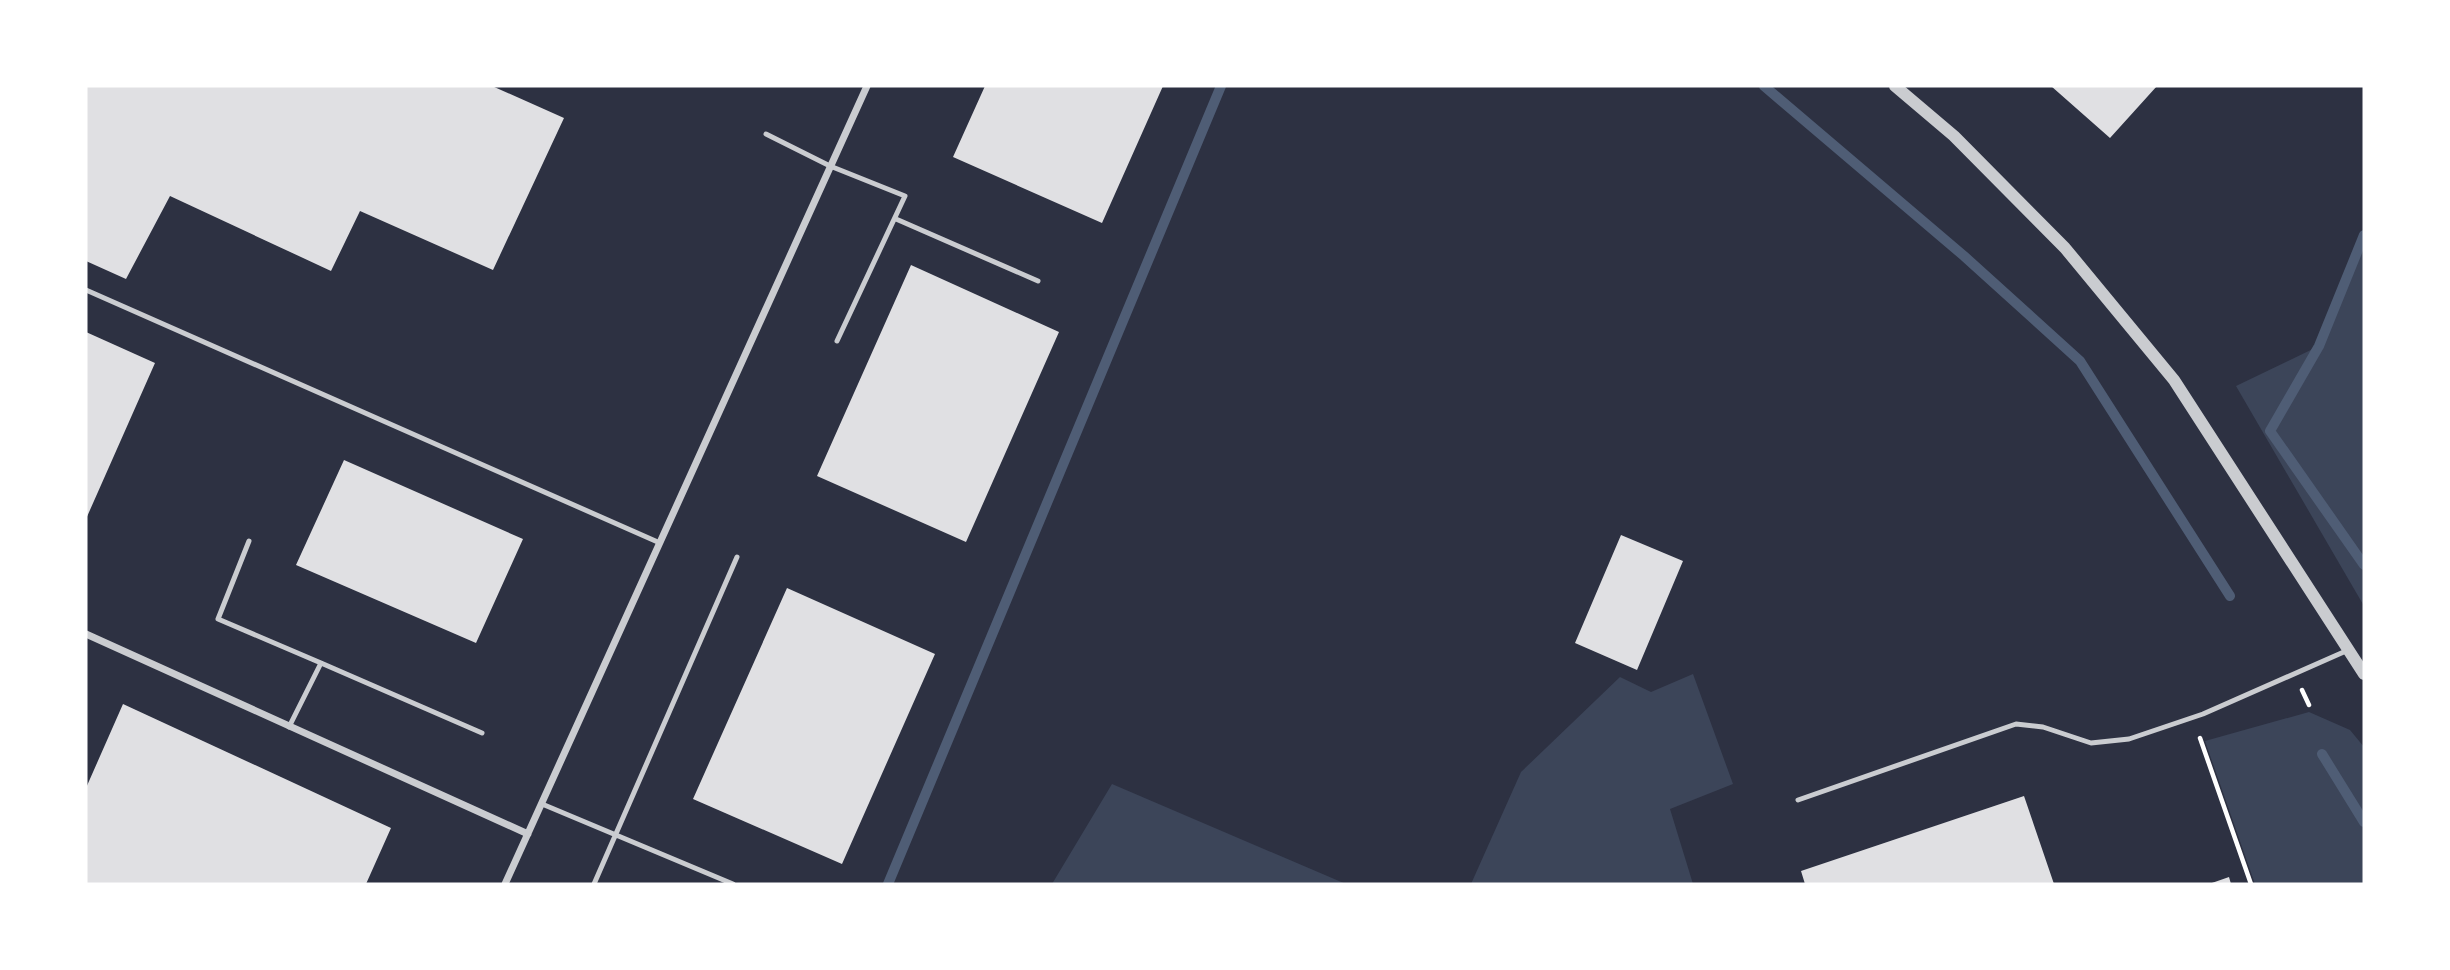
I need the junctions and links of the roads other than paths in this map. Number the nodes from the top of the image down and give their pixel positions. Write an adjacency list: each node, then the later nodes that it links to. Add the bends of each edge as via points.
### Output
1 (867, 86): 4 (street)
2 (1895, 86): 13 (street, via 1954,136 2065,248 2174,380)
3 (766, 134): 4 (lane)
4 (830, 166): 5 (lane, via 905,196); 10 (street)
5 (896, 219): 6 (lane); 8 (lane)
6 (1038, 281)
7 (86, 290): 10 (lane)
8 (837, 341)
9 (249, 541): 14 (lane, via 218,618)
10 (660, 543): 19 (street)
11 (737, 557): 21 (lane)
12 (86, 634): 16 (street)
13 (2348, 650): 15 (street); 18 (lane, via 2203,714 2129,740 2091,743 2043,727 2016,724)
14 (321, 663): 16 (lane); 17 (lane)
15 (2364, 674)
16 (289, 727): 20 (street)
17 (482, 733)
18 (1798, 800)
19 (542, 804): 20 (street); 21 (lane)
20 (528, 834): 22 (street)
21 (617, 835): 23 (lane); 24 (lane)
22 (505, 884)
23 (594, 884)
24 (733, 884)

